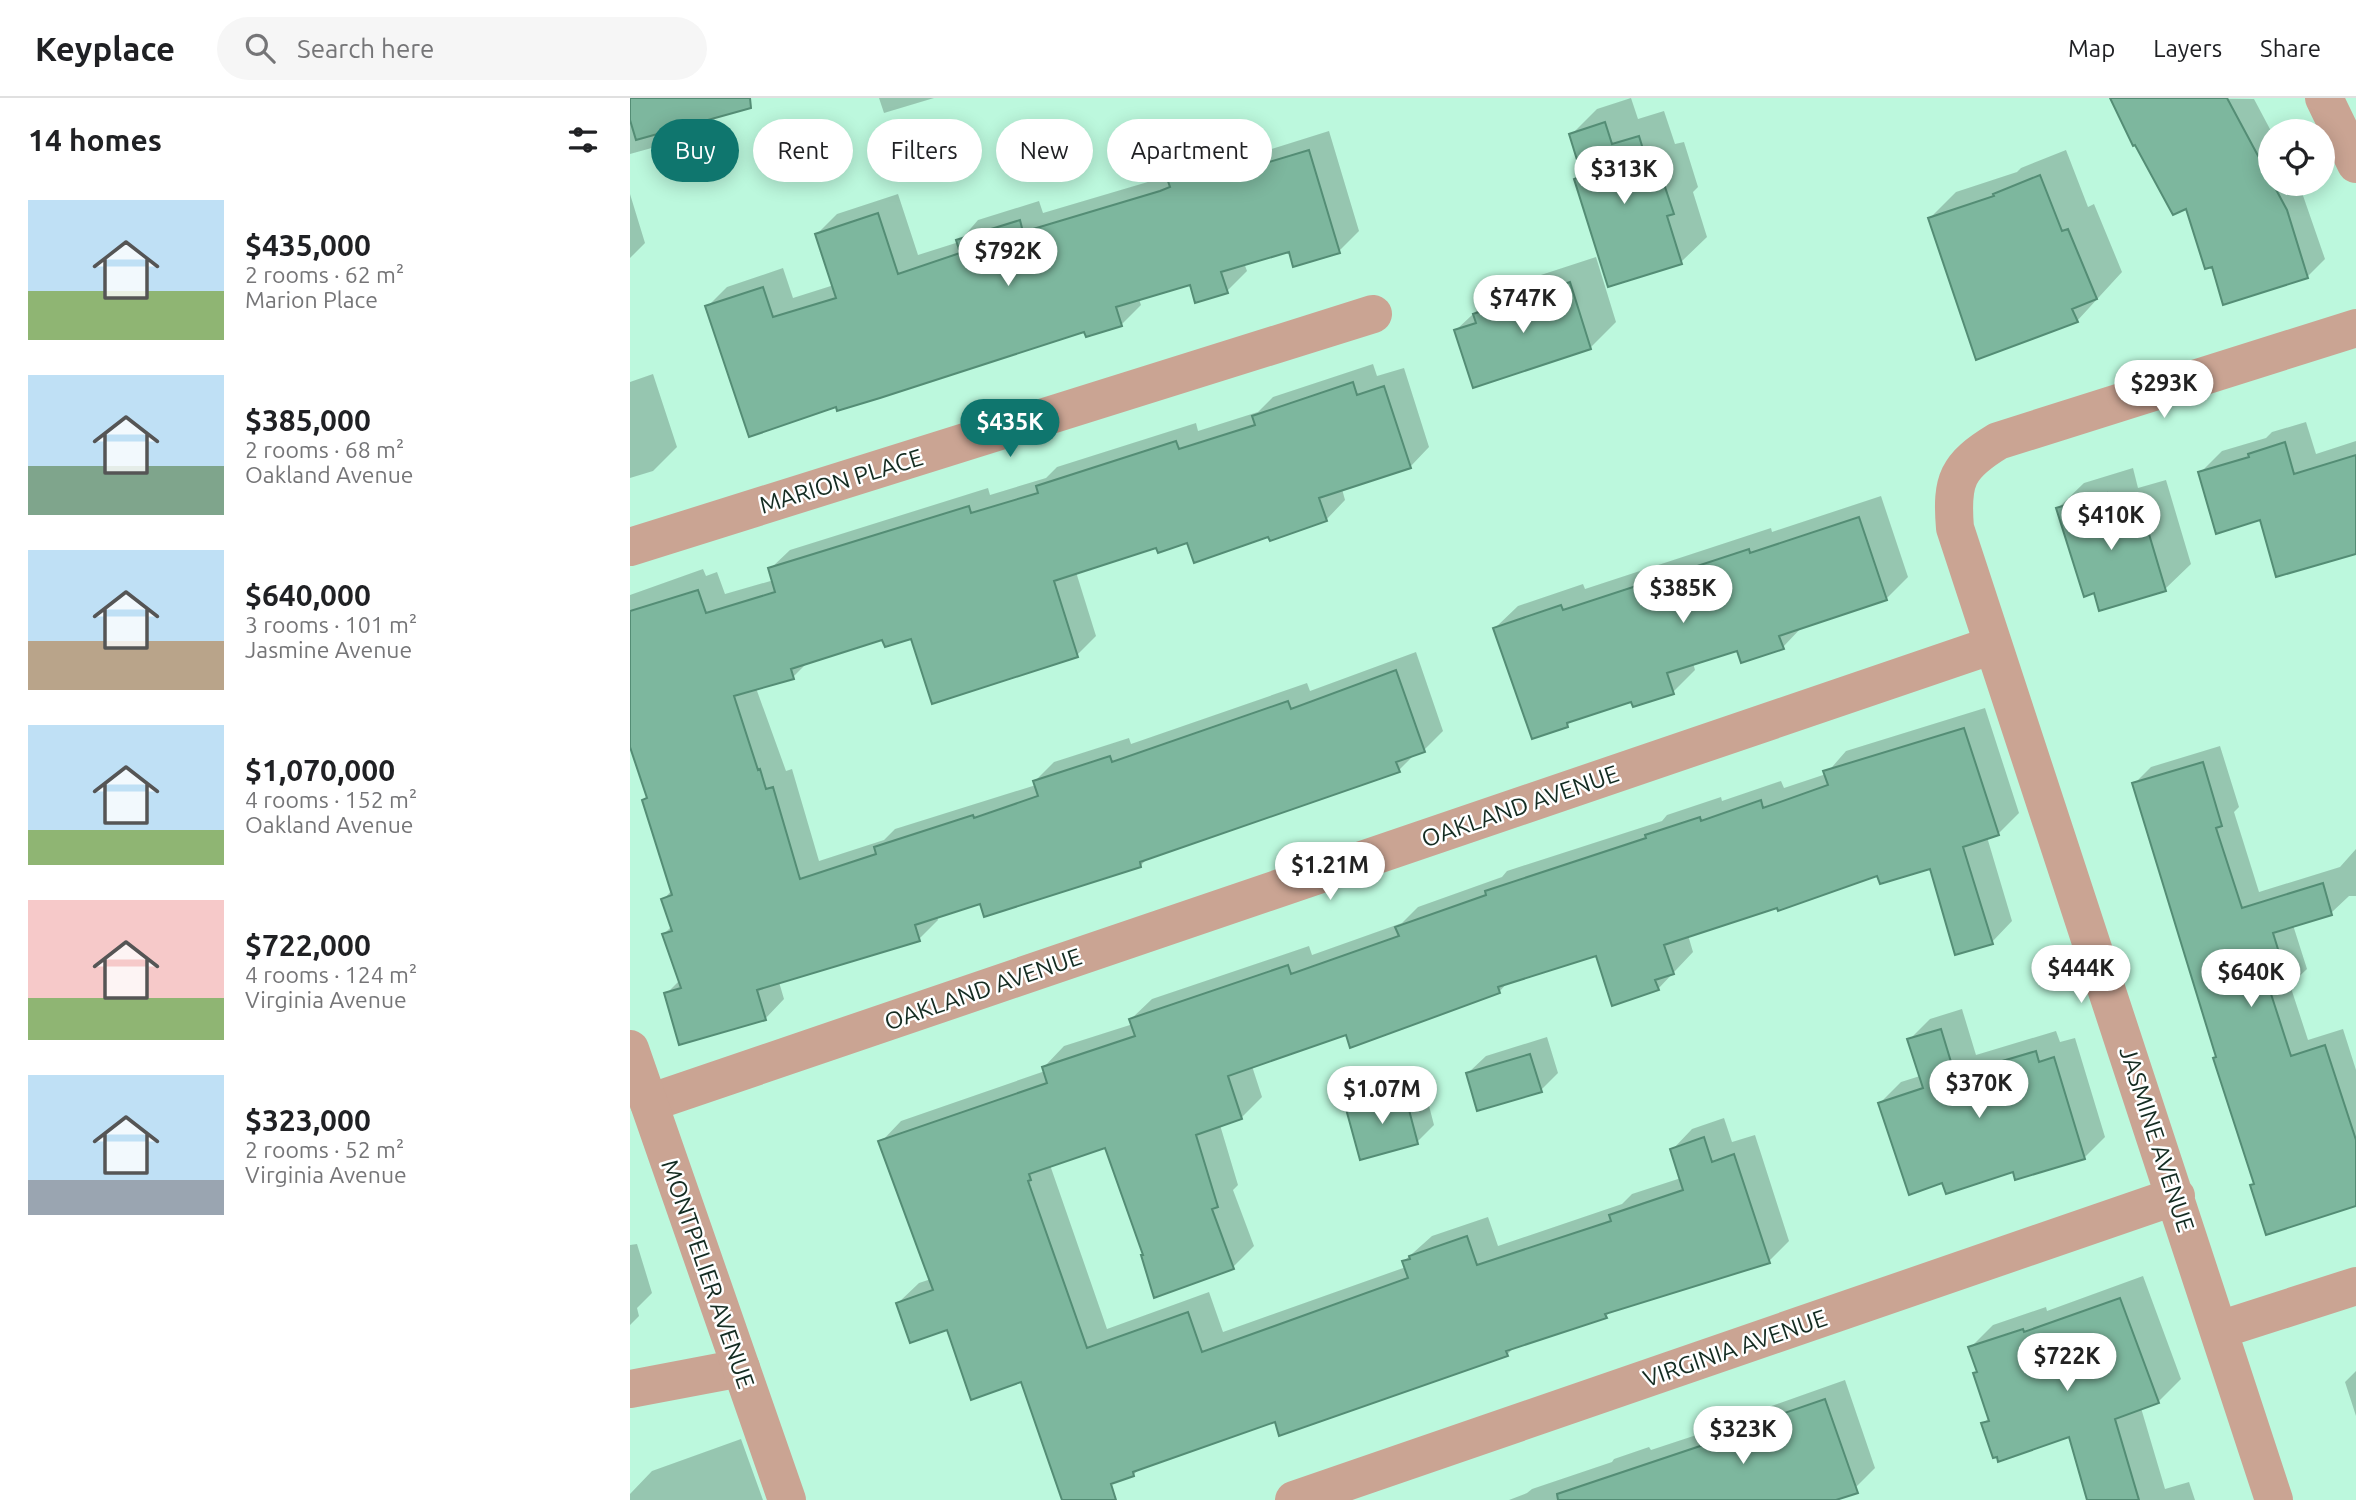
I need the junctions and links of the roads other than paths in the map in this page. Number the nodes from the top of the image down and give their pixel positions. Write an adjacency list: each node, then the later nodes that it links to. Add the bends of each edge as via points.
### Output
1 (2324, 98): 2 (street)
2 (2356, 164)
3 (1373, 314): 5 (street, MARION PLACE)
4 (2356, 328): 6 (street, JASMINE AVENUE, via 1998,441 1973,456 1952,498 1955,528)
5 (630, 547)
6 (1993, 645): 8 (street, OAKLAND AVENUE); 9 (street, JASMINE AVENUE)
7 (630, 1049): 8 (street, MONTPELIER AVENUE)
8 (649, 1103): 12 (street, MONTPELIER AVENUE)
9 (2176, 1196): 11 (street, JASMINE AVENUE); 15 (street, VIRGINIA AVENUE)
10 (2356, 1286): 11 (street)
11 (2219, 1330): 16 (street, JASMINE AVENUE)
12 (741, 1368): 13 (street); 14 (street, MONTPELIER AVENUE)
13 (630, 1389)
14 (787, 1500)
15 (1294, 1500)
16 (2274, 1500)

